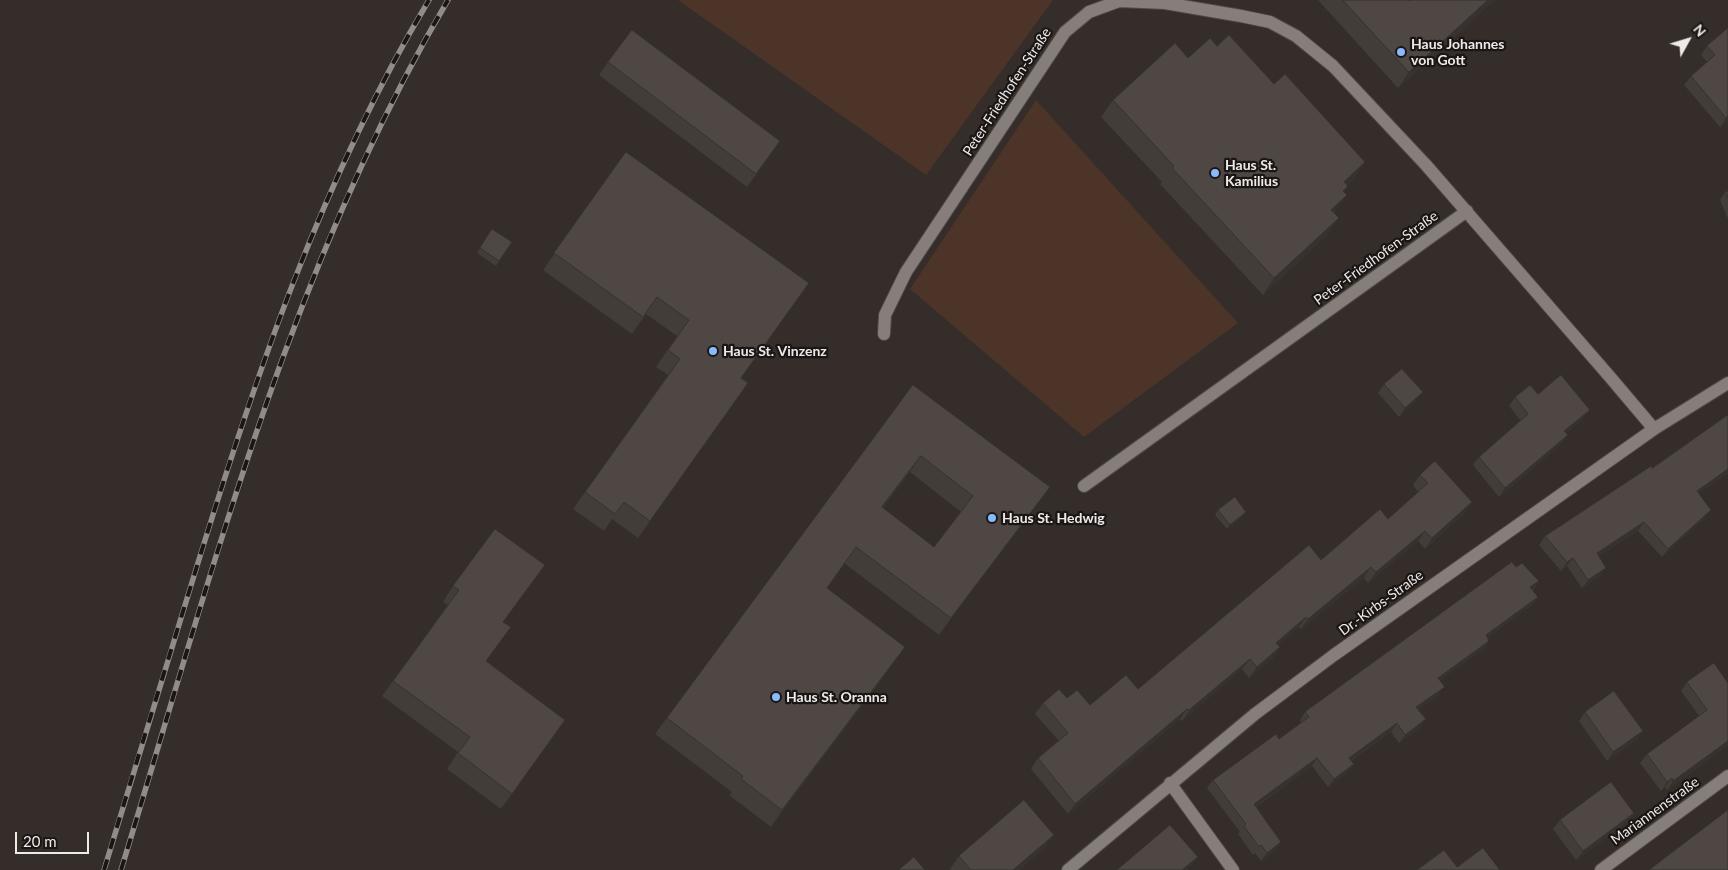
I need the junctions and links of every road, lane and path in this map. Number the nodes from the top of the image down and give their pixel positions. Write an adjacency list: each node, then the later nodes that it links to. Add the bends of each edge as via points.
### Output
1 (1467, 211): 2 (street, Peter-Friedhofen-Straße, via 1333,66 1296,36 1270,22 1240,16 1165,3 1119,1 1089,12 1065,32 906,272 885,315); 4 (street, Peter-Friedhofen-Straße); 5 (street, Peter-Friedhofen-Straße)
2 (884, 334)
3 (1728, 383): 4 (street, Dr.-Kirbs-Straße)
4 (1654, 430): 7 (street, Dr.-Kirbs-Straße, via 1334,655 1254,714)
5 (1084, 486)
6 (1728, 776): 10 (street, Mariannenstraße)
7 (1170, 783): 8 (street, Dr.-Kirbs-Straße); 9 (street)
8 (1068, 870)
9 (1233, 870)
10 (1600, 870)

